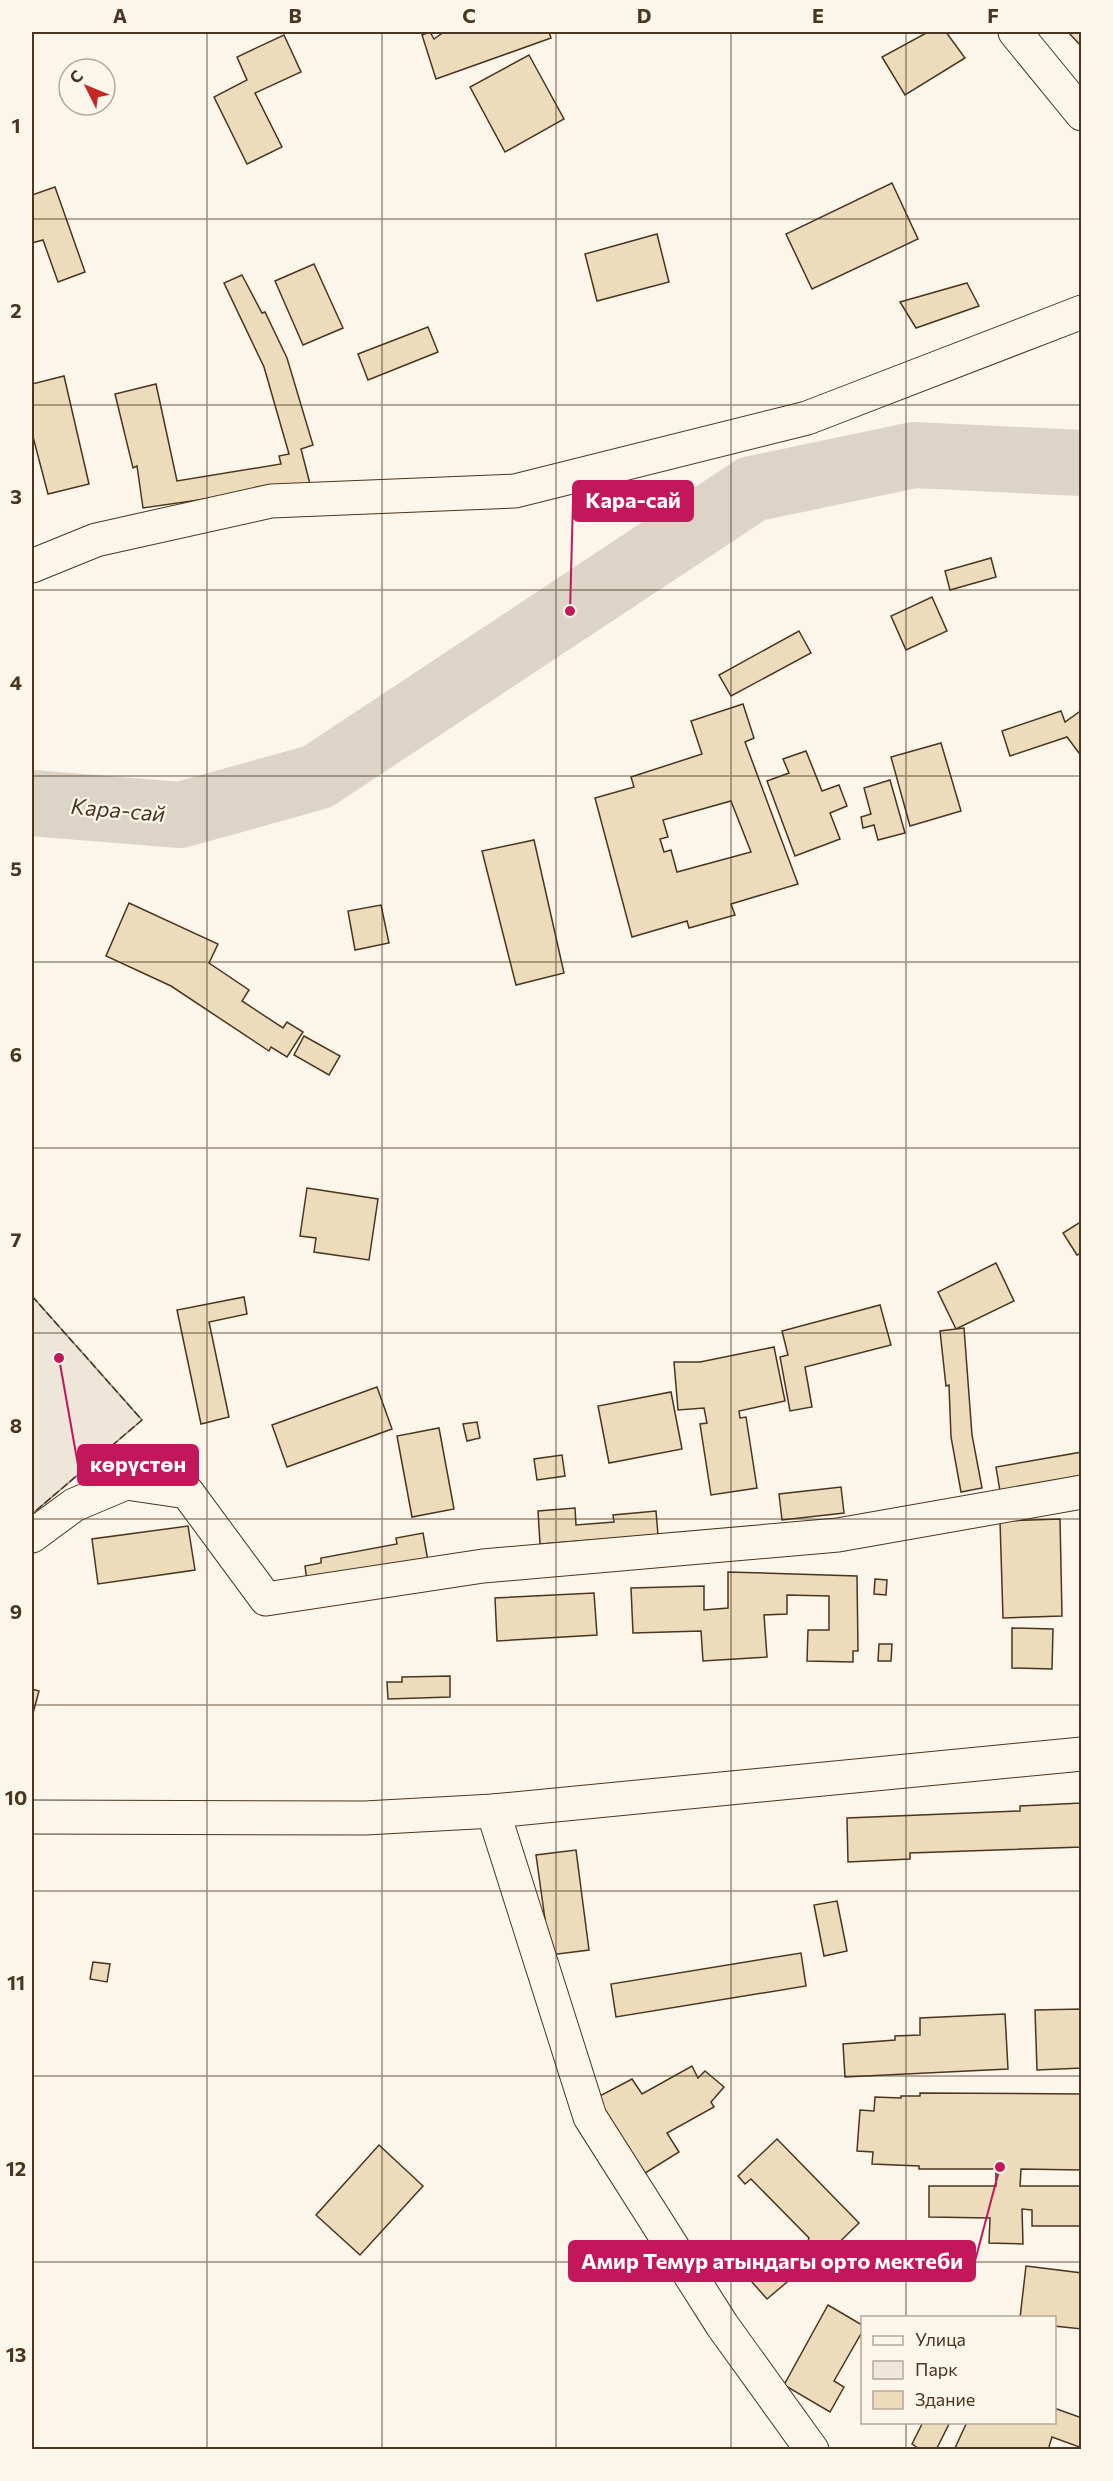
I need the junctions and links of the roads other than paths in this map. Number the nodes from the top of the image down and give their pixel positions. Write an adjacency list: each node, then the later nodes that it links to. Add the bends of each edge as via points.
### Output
1 (1016, 32): 2 (street)
2 (1082, 114)
3 (1082, 312): 4 (street, via 807,418 515,491 271,501 96,540)
4 (32, 566)
5 (1082, 1492): 6 (street, via 838,1535 483,1566 266,1599 187,1492 126,1483 74,1505)
6 (32, 1536)
7 (1082, 1754): 8 (street)
8 (494, 1811): 9 (street, via 365,1818); 10 (street, via 590,2117 722,2325)
9 (32, 1817)
10 (812, 2450)

